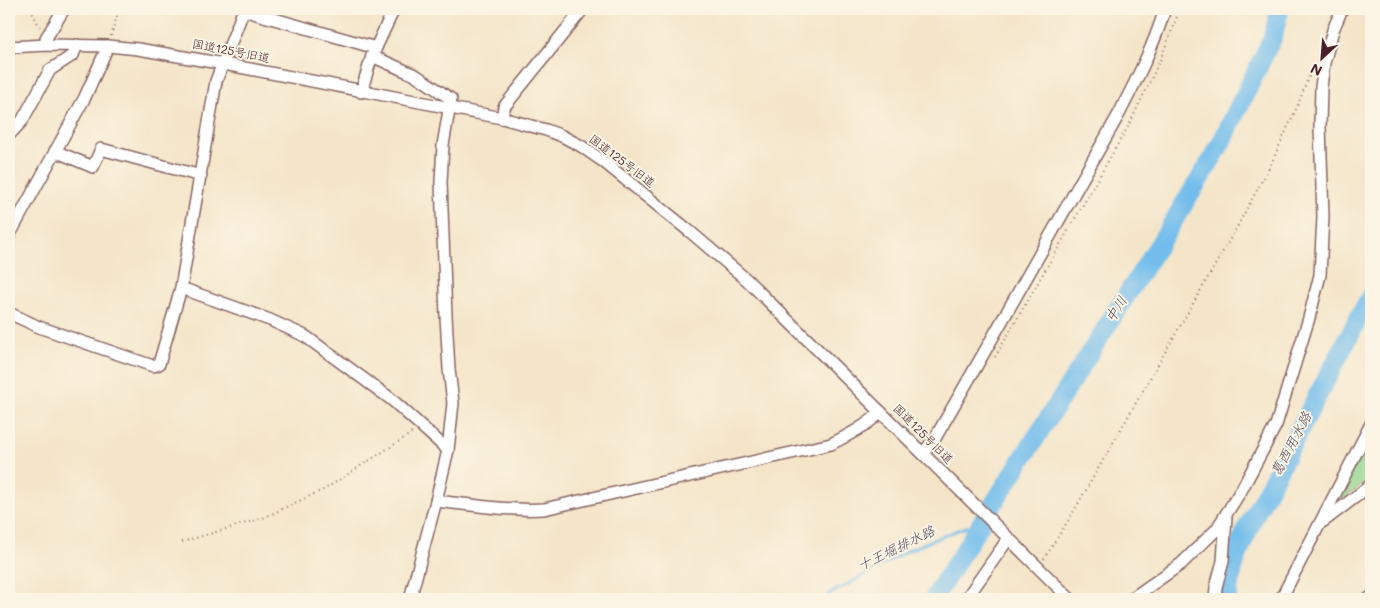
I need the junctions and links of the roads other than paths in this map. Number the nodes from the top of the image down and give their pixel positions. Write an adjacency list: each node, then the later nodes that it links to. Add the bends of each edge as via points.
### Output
1 (64, 9): 7 (street)
2 (244, 9): 11 (street); 12 (street)
3 (394, 9): 11 (street)
4 (583, 9): 15 (street, via 504,106)
5 (1165, 9): 25 (street, via 1139,75 1106,138 934,440)
6 (1342, 9): 28 (street, via 1324,63 1321,87 1323,217 1320,275 1276,425)
7 (46, 38)
8 (77, 45): 9 (street, 国道125号旧道); 10 (street, 国道125号旧道); 16 (street, via 73,55 50,70 22,121)
9 (108, 46): 12 (street, 国道125号旧道); 17 (street)
10 (9, 47)
11 (374, 52): 13 (street); 14 (street, via 448,96)
12 (224, 64): 13 (street, 国道125号旧道); 18 (street, via 216,81)
13 (361, 92): 14 (street, 国道125号旧道)
14 (450, 108): 15 (street, 国道125号旧道); 24 (street, via 440,182 453,403)
15 (502, 118): 22 (street, 国道125号旧道, via 562,136 604,162 747,280)
16 (9, 136)
17 (55, 152): 18 (street, via 93,167 101,149); 19 (street)
18 (201, 176): 20 (street)
19 (9, 236)
20 (181, 288): 21 (street, via 159,364 153,366 39,327); 24 (street, via 305,336 391,399)
21 (9, 313)
22 (881, 412): 25 (street, 国道125号旧道); 27 (street, via 853,433 831,444 544,509 510,509)
23 (1371, 424): 29 (street)
24 (448, 450): 27 (street)
25 (923, 453): 30 (street, 国道125号旧道)
26 (1371, 485): 29 (street)
27 (436, 501): 32 (street)
28 (1226, 514): 35 (street, via 1216,530 1181,564); 36 (street, via 1223,561)
29 (1321, 524): 37 (street, via 1282,597)
30 (1006, 536): 33 (street); 34 (street, 国道125号旧道)
31 (1371, 597): 38 (street)
32 (410, 599)
33 (966, 599)
34 (1070, 599)
35 (1131, 599)
36 (1214, 599)
37 (1284, 599)
38 (1368, 599)

